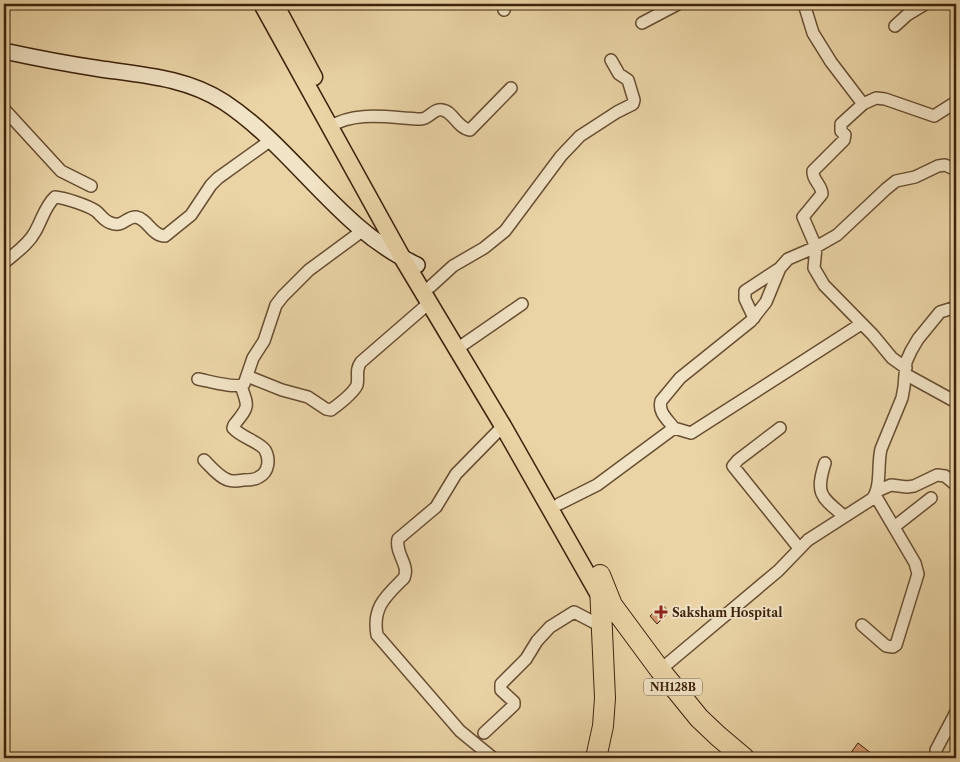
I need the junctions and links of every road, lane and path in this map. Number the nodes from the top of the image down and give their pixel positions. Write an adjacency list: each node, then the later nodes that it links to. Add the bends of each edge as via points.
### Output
1 (262, 4): 14 (main road)
2 (275, 4): 14 (main road)
3 (678, 4): 6 (street)
4 (804, 4): 12 (street, via 813,33)
5 (926, 4): 7 (street)
6 (642, 23)
7 (895, 26)
8 (4, 52): 15 (main road, via 155,76 191,85 224,102)
9 (611, 60): 23 (street, via 619,74 628,80 633,104 580,136 561,156 505,232 453,266)
10 (511, 88): 14 (street, via 470,130 464,129 442,109 425,119 362,116)
11 (956, 102): 12 (street, via 934,116 880,98)
12 (863, 104): 19 (street, via 841,124 844,140 813,170 822,194 803,217)
13 (4, 109): 17 (street, via 60,171)
14 (334, 124): 20 (main road)
15 (271, 140): 18 (main road); 21 (street, via 218,178 191,215 165,236 159,236 136,217 120,225 112,224 94,210 55,197 30,240)
16 (956, 170): 19 (street, via 938,166 915,177 896,180 837,236)
17 (91, 186)
18 (362, 231): 20 (main road); 31 (street, via 310,270 282,296)
19 (816, 247): 22 (street, via 788,258); 27 (street, via 814,268 818,277)
20 (410, 262): 23 (main road)
21 (4, 263)
22 (780, 268): 26 (street, via 770,295); 26 (street, via 745,292)
23 (430, 295): 28 (main road); 31 (street, via 361,362 355,388 331,410 308,397); 33 (main road)
24 (522, 304): 28 (street)
25 (956, 305): 29 (street, via 940,312 918,339 908,356)
26 (754, 318): 34 (street, via 680,378 664,398 660,404 661,412)
27 (862, 324): 29 (street); 34 (street, via 691,433)
28 (464, 344): 41 (main road)
29 (906, 371): 32 (street); 39 (street, via 902,398 878,458)
30 (198, 379): 31 (street)
31 (244, 381): 36 (street, via 247,408 234,428 264,448 268,466 265,473 258,478 228,480)
32 (956, 402)
33 (502, 426): 46 (main road); 54 (street, via 456,474 436,507 398,539 397,550 406,573 382,601 375,627 377,635 460,731)
34 (674, 428): 41 (street, via 596,486)
35 (780, 428): 44 (street, via 733,466)
36 (204, 460)
37 (825, 463): 42 (street, via 820,490)
38 (956, 485): 39 (street, via 945,476 937,475 911,486 891,485)
39 (876, 493): 42 (street, via 868,502); 43 (street)
40 (931, 498): 43 (street)
41 (559, 504): 45 (main road)
42 (844, 516): 44 (street)
43 (894, 527): 47 (street, via 918,568 897,642 893,647 886,646)
44 (799, 548): 51 (street, via 778,571)
45 (600, 575): 46 (highway)
46 (606, 600): 48 (highway); 49 (highway, NH128B)
47 (862, 625)
48 (602, 636): 49 (highway); 50 (highway); 53 (street, via 574,612 550,627 526,660 501,684 501,690 514,705)
49 (636, 637): 51 (highway, NH128B)
50 (605, 667): 55 (highway); 56 (highway, via 603,726)
51 (660, 670): 57 (highway, NH128B, via 699,718)
52 (956, 712): 58 (street, via 936,750)
53 (484, 733)
54 (492, 758)
55 (582, 758)
56 (596, 758)
57 (744, 758)
58 (937, 758)

